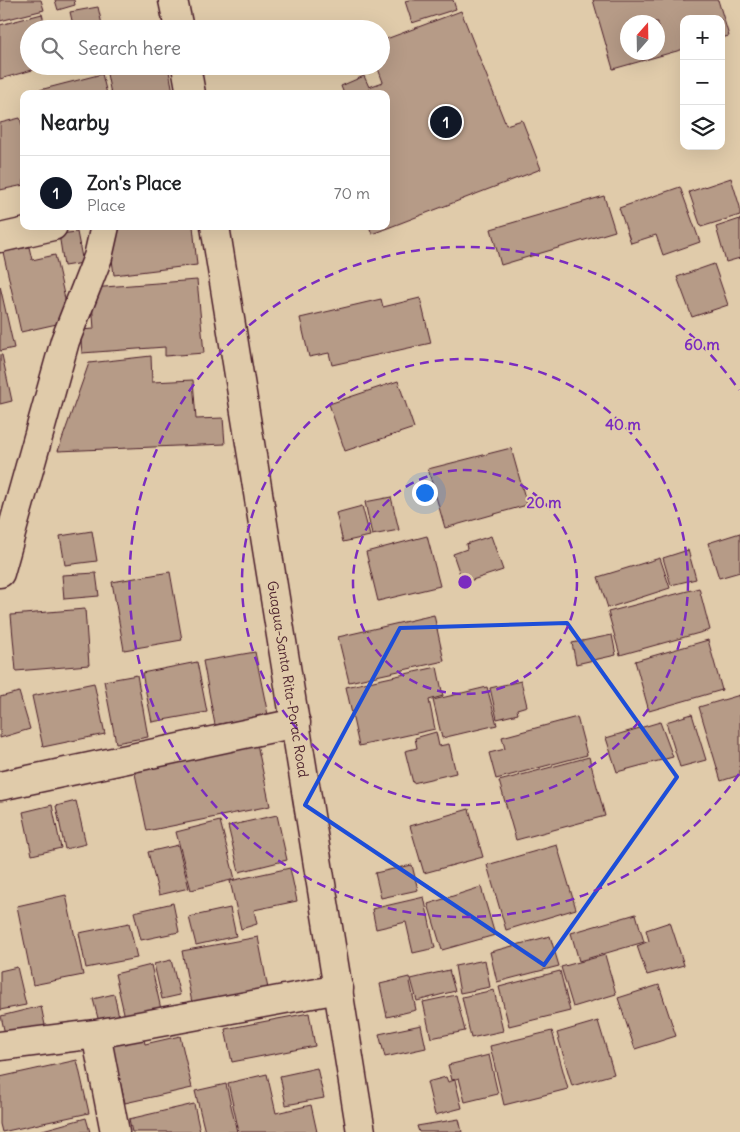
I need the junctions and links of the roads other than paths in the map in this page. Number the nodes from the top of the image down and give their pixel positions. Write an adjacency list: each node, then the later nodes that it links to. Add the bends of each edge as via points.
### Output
1 (173, 0): 2 (street)
2 (177, 20)
3 (188, 75): 4 (street)
4 (190, 90)
5 (35, 230): 8 (street)
6 (104, 230): 9 (street, via 98,257 65,341)
7 (216, 230): 10 (street, Guagua-Santa Rita-Porac Road)
8 (0, 238)
9 (0, 573)
10 (296, 723): 11 (street); 12 (street, Guagua-Santa Rita-Porac Road)
11 (0, 786)
12 (339, 989): 13 (street); 16 (street, Guagua-Santa Rita-Porac Road)
13 (96, 1034): 14 (street); 15 (street)
14 (0, 1046)
15 (115, 1132)
16 (361, 1132)

